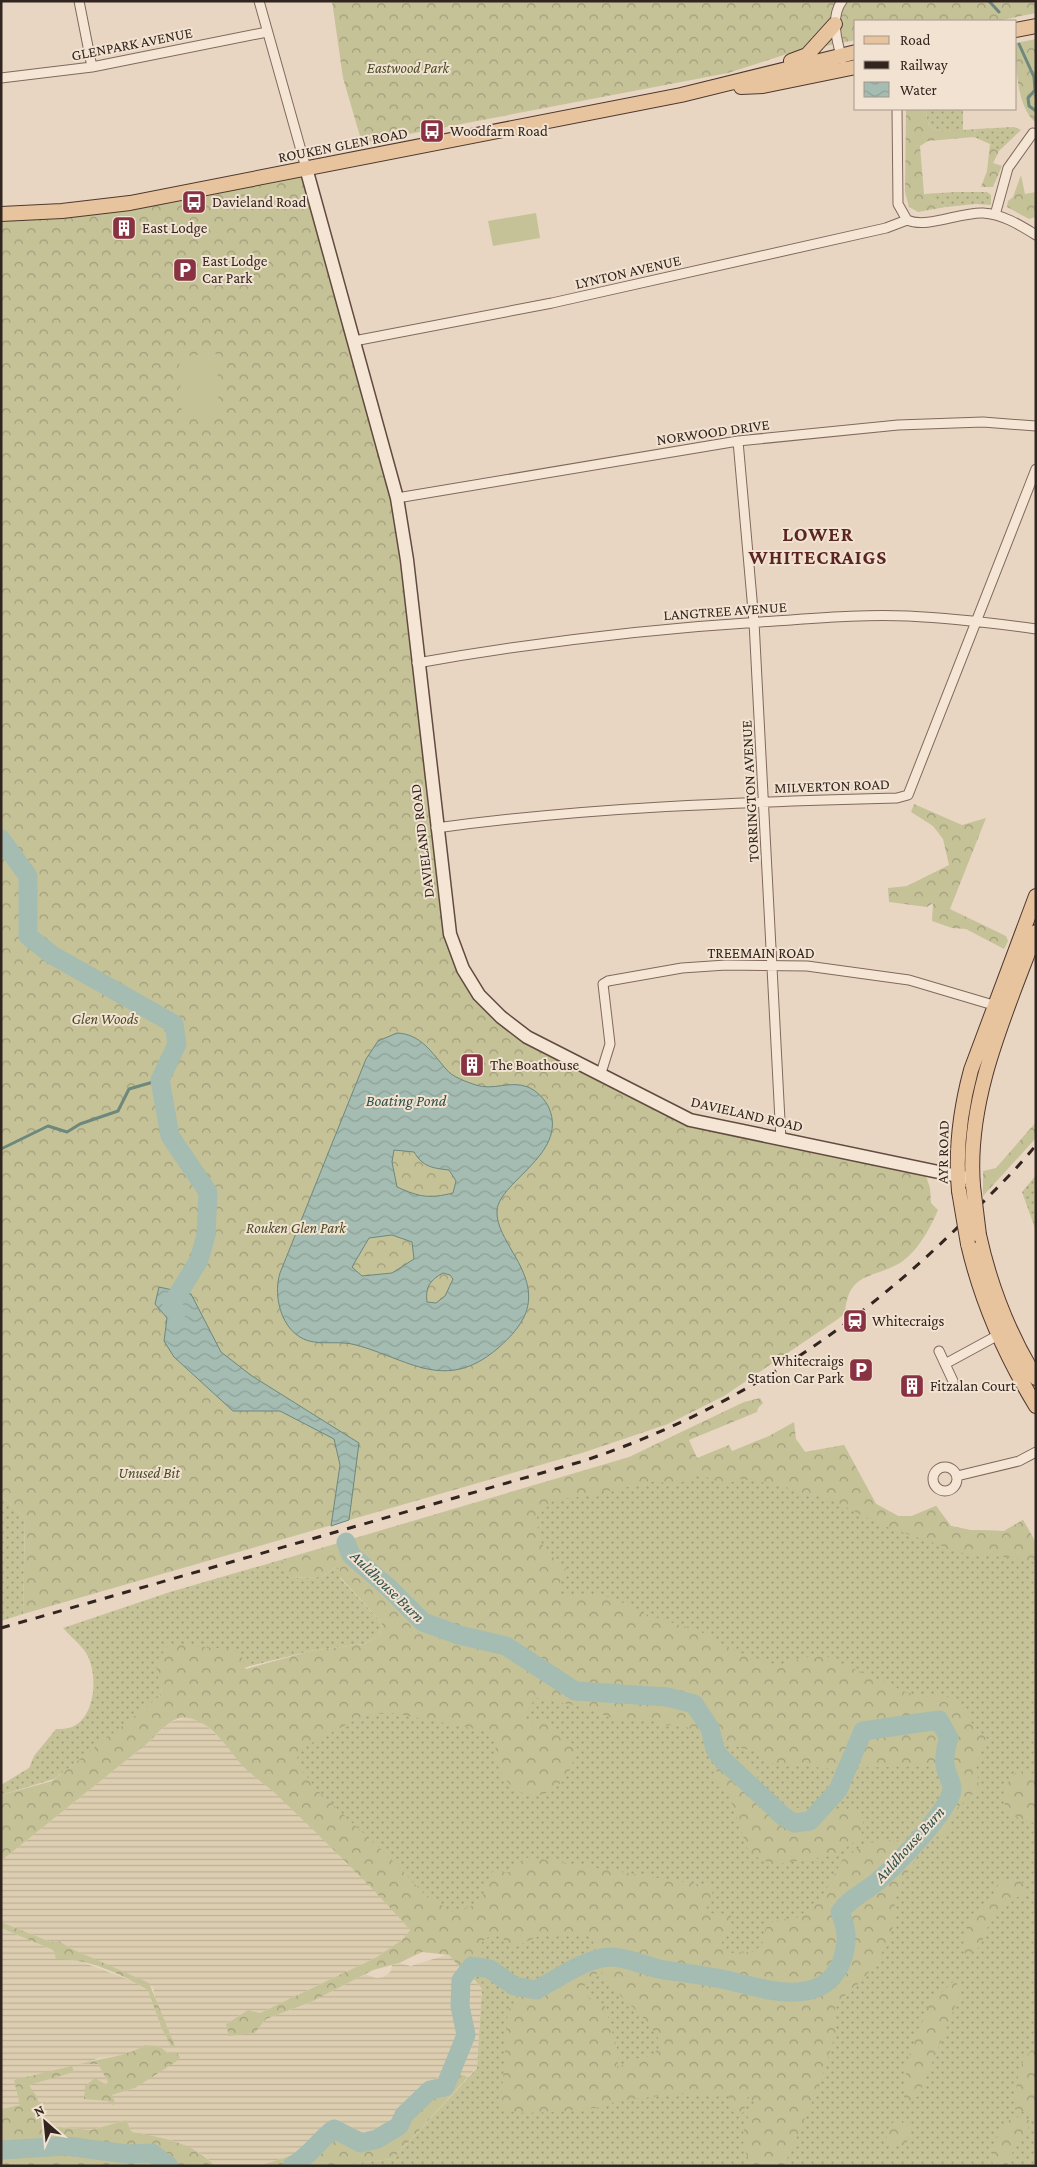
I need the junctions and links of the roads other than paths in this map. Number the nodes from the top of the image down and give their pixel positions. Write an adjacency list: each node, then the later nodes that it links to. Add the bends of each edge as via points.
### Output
1 (79, 1): 9 (street)
2 (259, 1): 7 (street)
3 (842, 1): 4 (street)
4 (834, 24): 8 (street); 11 (main road, via 807,55)
5 (1036, 26): 6 (main road)
6 (1017, 30)
7 (267, 32): 9 (street, GLENPARK AVENUE); 15 (street)
8 (847, 64): 11 (main road, ROUKEN GLEN ROAD); 12 (main road, ROUKEN GLEN ROAD, via 763,86)
9 (92, 67): 10 (street, GLENPARK AVENUE)
10 (1, 78)
11 (748, 79): 12 (main road, ROUKEN GLEN ROAD)
12 (719, 87): 15 (main road, ROUKEN GLEN ROAD)
13 (897, 110): 18 (street, via 898,204)
14 (1033, 133): 17 (street, via 1008,168)
15 (306, 168): 16 (main road, ROUKEN GLEN ROAD, via 102,208); 20 (street, DAVIELAND ROAD)
16 (1, 214)
17 (995, 215): 18 (street, via 975,214 918,223); 19 (street)
18 (907, 220): 20 (street, LYNTON AVENUE, via 886,228 552,303)
19 (1036, 235)
20 (354, 341): 24 (street, DAVIELAND ROAD)
21 (1036, 426): 22 (street, NORWOOD DRIVE, via 983,422 898,425)
22 (738, 441): 24 (street, NORWOOD DRIVE); 26 (street, TORRINGTON AVENUE)
23 (1036, 469): 25 (street, MILVERTON ROAD)
24 (397, 498): 28 (street, DAVIELAND ROAD)
25 (976, 620): 26 (street, LANGTREE AVENUE, via 879,616); 27 (street, LANGTREE AVENUE); 29 (street, MILVERTON ROAD, via 908,795 897,798)
26 (754, 622): 28 (street, LANGTREE AVENUE, via 640,631); 29 (street, TORRINGTON AVENUE)
27 (1036, 629)
28 (417, 663): 30 (street, DAVIELAND ROAD)
29 (764, 801): 30 (street, MILVERTON ROAD, via 601,810); 33 (street, TORRINGTON AVENUE)
30 (436, 828): 36 (street, DAVIELAND ROAD, via 450,934 462,970 479,995 526,1037)
31 (1036, 896): 34 (main road, AYR ROAD)
32 (1036, 932): 34 (main road, AYR ROAD)
33 (773, 964): 34 (street, TREEMAIN ROAD, via 839,969 909,980); 36 (street, TREEMAIN ROAD, via 682,968 603,984 610,1044); 38 (street, TORRINGTON AVENUE)
34 (1001, 1007): 35 (main road, AYR ROAD); 37 (main road, AYR ROAD)
35 (970, 1070): 37 (main road); 40 (main road, AYR ROAD, via 959,1121)
36 (601, 1073): 38 (street, DAVIELAND ROAD, via 690,1120)
37 (986, 1075): 39 (main road, AYR ROAD, via 974,1121)
38 (782, 1140): 40 (street, DAVIELAND ROAD)
39 (972, 1183): 40 (street, DAVIELAND ROAD); 41 (main road, AYR ROAD, bridge, via 979,1235)
40 (958, 1184): 41 (main road, AYR ROAD, bridge, via 968,1244)
41 (1005, 1332): 43 (street); 44 (main road, AYR ROAD); 45 (main road, AYR ROAD)
42 (939, 1351): 43 (street)
43 (945, 1364): 46 (street)
44 (1034, 1370): 45 (street)
45 (1016, 1374): 47 (main road, AYR ROAD)
46 (953, 1381)
47 (1036, 1406)
48 (1036, 1452): 49 (street, via 1019,1461)
49 (957, 1476)

